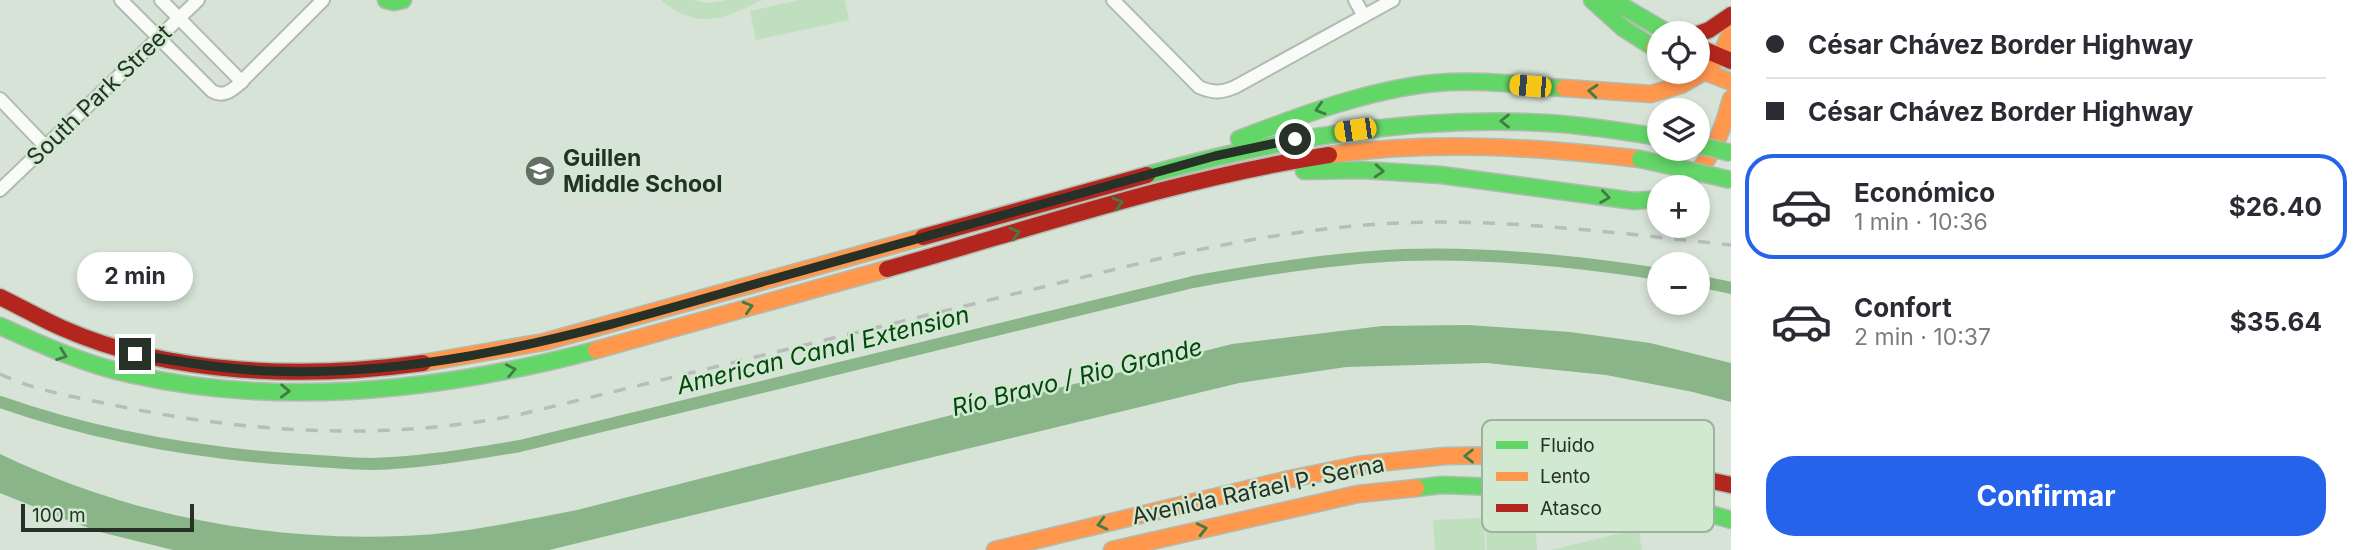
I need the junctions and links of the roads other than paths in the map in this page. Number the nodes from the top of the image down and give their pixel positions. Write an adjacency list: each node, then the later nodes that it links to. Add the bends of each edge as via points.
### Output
1 (121, 0): 16 (street)
2 (161, 0): 12 (street)
3 (198, 0): 12 (street, South Park Street)
4 (323, 0): 20 (street)
5 (1113, 0): 11 (street, via 1199,87 1210,92 1235,87)
6 (1355, 0): 11 (street)
7 (1393, 0): 11 (street)
8 (1592, 0): 17 (main road, via 1602,13)
9 (1612, 0): 13 (main road)
10 (1731, 15): 14 (main road)
11 (1364, 16)
12 (179, 18): 16 (street, South Park Street); 20 (street)
13 (1648, 21)
14 (1710, 29)
15 (1731, 32): 18 (main road)
16 (159, 39): 20 (street, via 212,91 232,90); 29 (street, South Park Street)
17 (1647, 45)
18 (1725, 58)
19 (1710, 74): 21 (main road)
20 (242, 82)
21 (1731, 82)
22 (1650, 84): 24 (main road)
23 (1682, 84): 24 (main road, via 1667,91)
24 (1633, 94): 32 (main road, one-way to 32, via 1436,83 1312,111)
25 (0, 99): 29 (street)
26 (1731, 99): 27 (main road)
27 (1728, 120): 33 (main road)
28 (1647, 135): 32 (main road, one-way to 32, via 1510,121 1396,126 1257,146)
29 (46, 147): 36 (street, South Park Street)
30 (1710, 148): 31 (main road, bridge)
31 (1731, 153)
32 (1153, 173): 38 (main road, via 544,342 439,362 270,371 186,363 135,354 65,331)
33 (1698, 175)
34 (1213, 178): 35 (main road, bridge, via 1331,155 1442,145 1540,148 1640,159); 37 (main road, one-way to 37, via 1362,170); 39 (main road, one-way to 34, via 79,361 155,381 299,392 383,388 541,364)
35 (1731, 180)
36 (0, 190)
37 (1647, 200)
38 (0, 297)
39 (0, 326)
40 (1482, 456): 44 (main road, Avenida Rafael P. Serna, one-way to 44, via 1355,465)
41 (1482, 486): 45 (main road, Avenida Rafael P. Serna, one-way to 41, via 1359,494 1442,485)
42 (1714, 515): 43 (main road, Avenida Rafael P. Serna, one-way to 43)
43 (1731, 520)
44 (995, 550)
45 (1112, 550)

